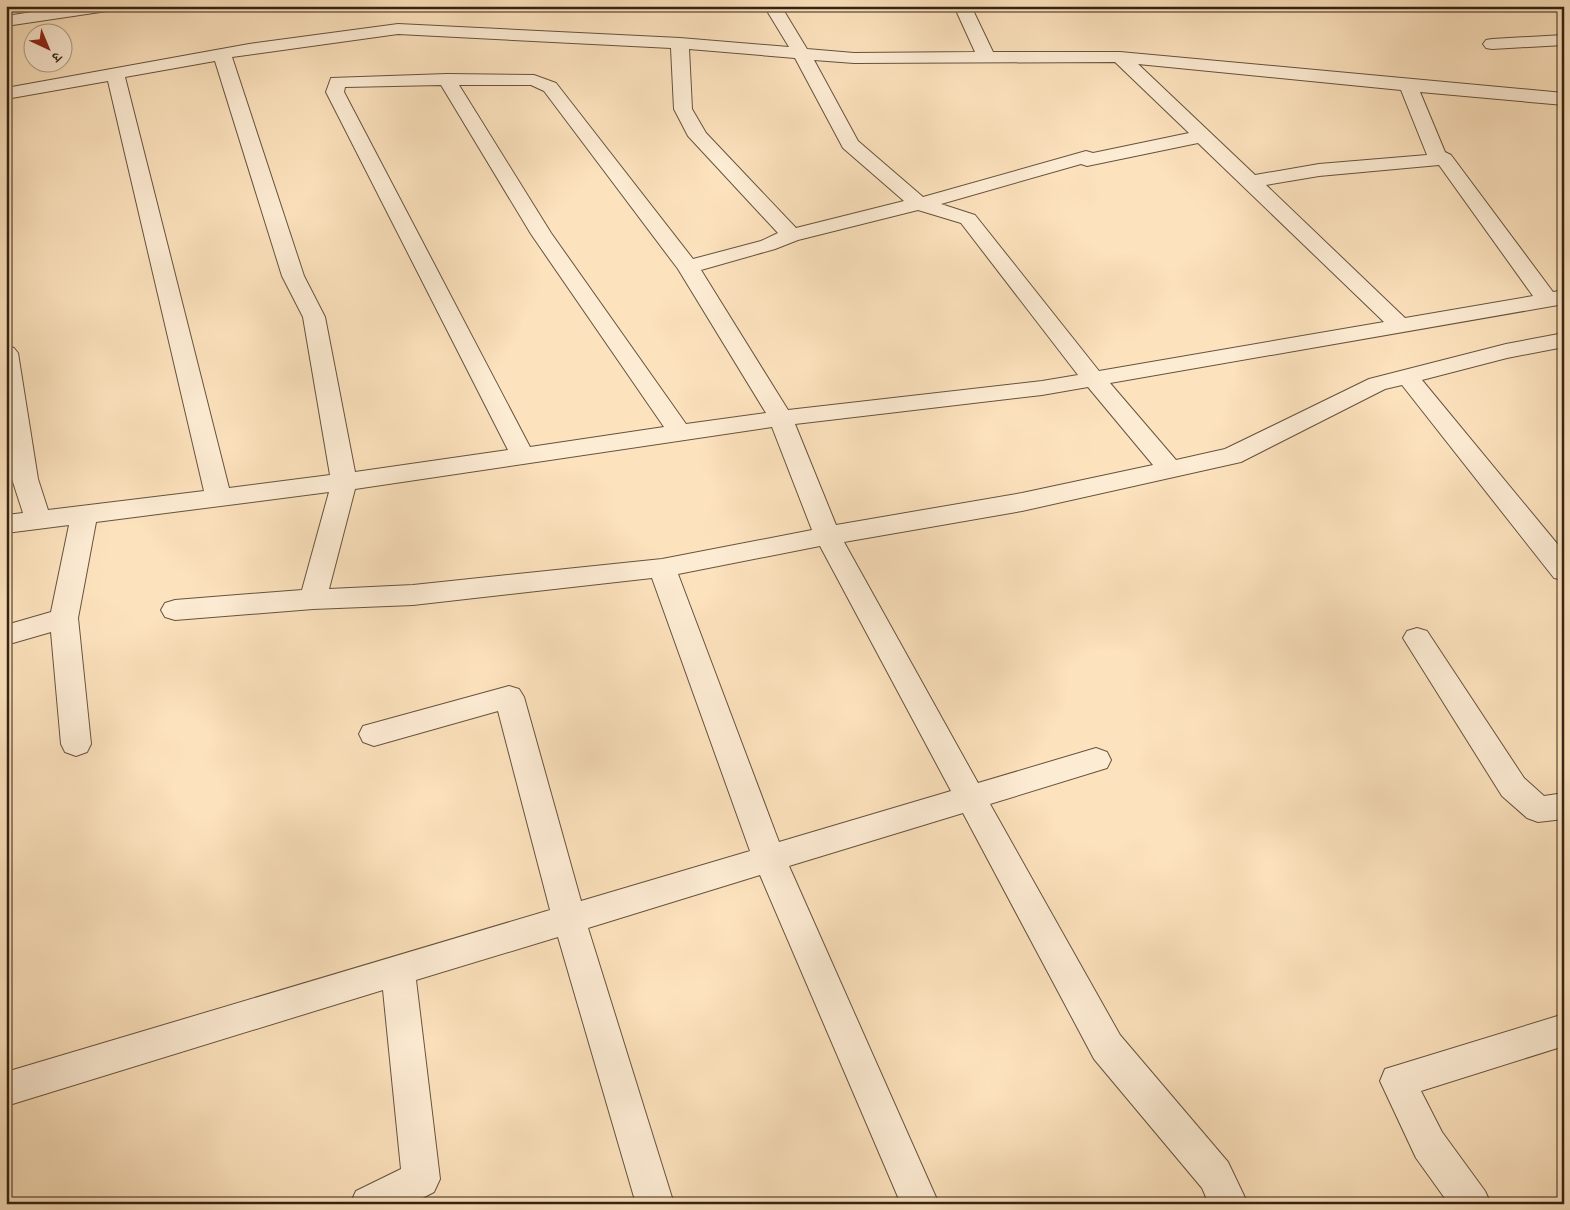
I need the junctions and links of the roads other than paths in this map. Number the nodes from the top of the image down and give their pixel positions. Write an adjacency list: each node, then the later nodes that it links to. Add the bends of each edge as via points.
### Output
1 (107, 6): 4 (street)
2 (772, 6): 9 (street)
3 (962, 6): 11 (street)
4 (6, 21)
5 (1564, 40): 7 (street)
6 (680, 44): 8 (street, via 398,29); 9 (street); 21 (street, via 683,108 698,136)
7 (1492, 44)
8 (222, 54): 12 (street); 33 (street, via 293,276 314,317)
9 (802, 54): 11 (street, via 854,58); 20 (street, via 850,144)
10 (1120, 56): 11 (street); 14 (street); 17 (street)
11 (987, 58)
12 (115, 74): 15 (street); 34 (street)
13 (447, 79): 22 (street, via 534,80 550,87); 30 (street, via 541,234); 31 (street, via 338,82 335,92)
14 (1408, 85): 16 (street); 18 (street, via 1437,155)
15 (6, 94)
16 (1564, 99)
17 (1203, 136): 19 (street); 20 (street, via 1087,160 1086,157)
18 (1444, 159): 19 (street, via 1319,170); 23 (street)
19 (1250, 182): 24 (street)
20 (919, 204): 21 (street); 28 (street, via 968,219)
21 (791, 235): 22 (street, via 768,245)
22 (688, 267): 29 (street)
23 (1555, 299): 24 (street)
24 (1400, 326): 28 (street)
25 (1559, 347): 27 (street, via 1506,351)
26 (6, 353): 36 (street, via 25,479)
27 (1408, 376): 32 (street, via 1378,384 1232,456); 40 (street)
28 (1094, 380): 29 (street); 32 (street)
29 (781, 418): 30 (street); 38 (street)
30 (680, 433): 31 (street)
31 (523, 456): 33 (street)
32 (1170, 469): 38 (street, via 1022,502)
33 (344, 482): 34 (street); 41 (street)
34 (219, 498): 35 (street)
35 (84, 514): 36 (street); 43 (street)
36 (38, 520): 37 (street)
37 (6, 524)
38 (827, 536): 39 (street); 49 (street)
39 (662, 568): 41 (street, via 413,595); 51 (street)
40 (1564, 571)
41 (313, 599): 42 (street)
42 (175, 610)
43 (64, 618): 44 (street); 47 (street)
44 (6, 635)
45 (1417, 638): 50 (street, via 1514,787 1538,809)
46 (374, 734): 52 (street, via 509,697)
47 (76, 744)
48 (1096, 760): 49 (street)
49 (971, 798): 51 (street); 59 (street, via 1107,1047 1215,1175)
50 (1564, 806)
51 (769, 858): 52 (street); 58 (street)
52 (569, 919): 53 (street); 57 (street)
53 (398, 970): 55 (street); 56 (street, via 421,1179)
54 (1564, 1030): 60 (street, via 1398,1081 1429,1146)
55 (6, 1089)
56 (369, 1204)
57 (655, 1204)
58 (920, 1204)
59 (1229, 1204)
60 (1472, 1204)

